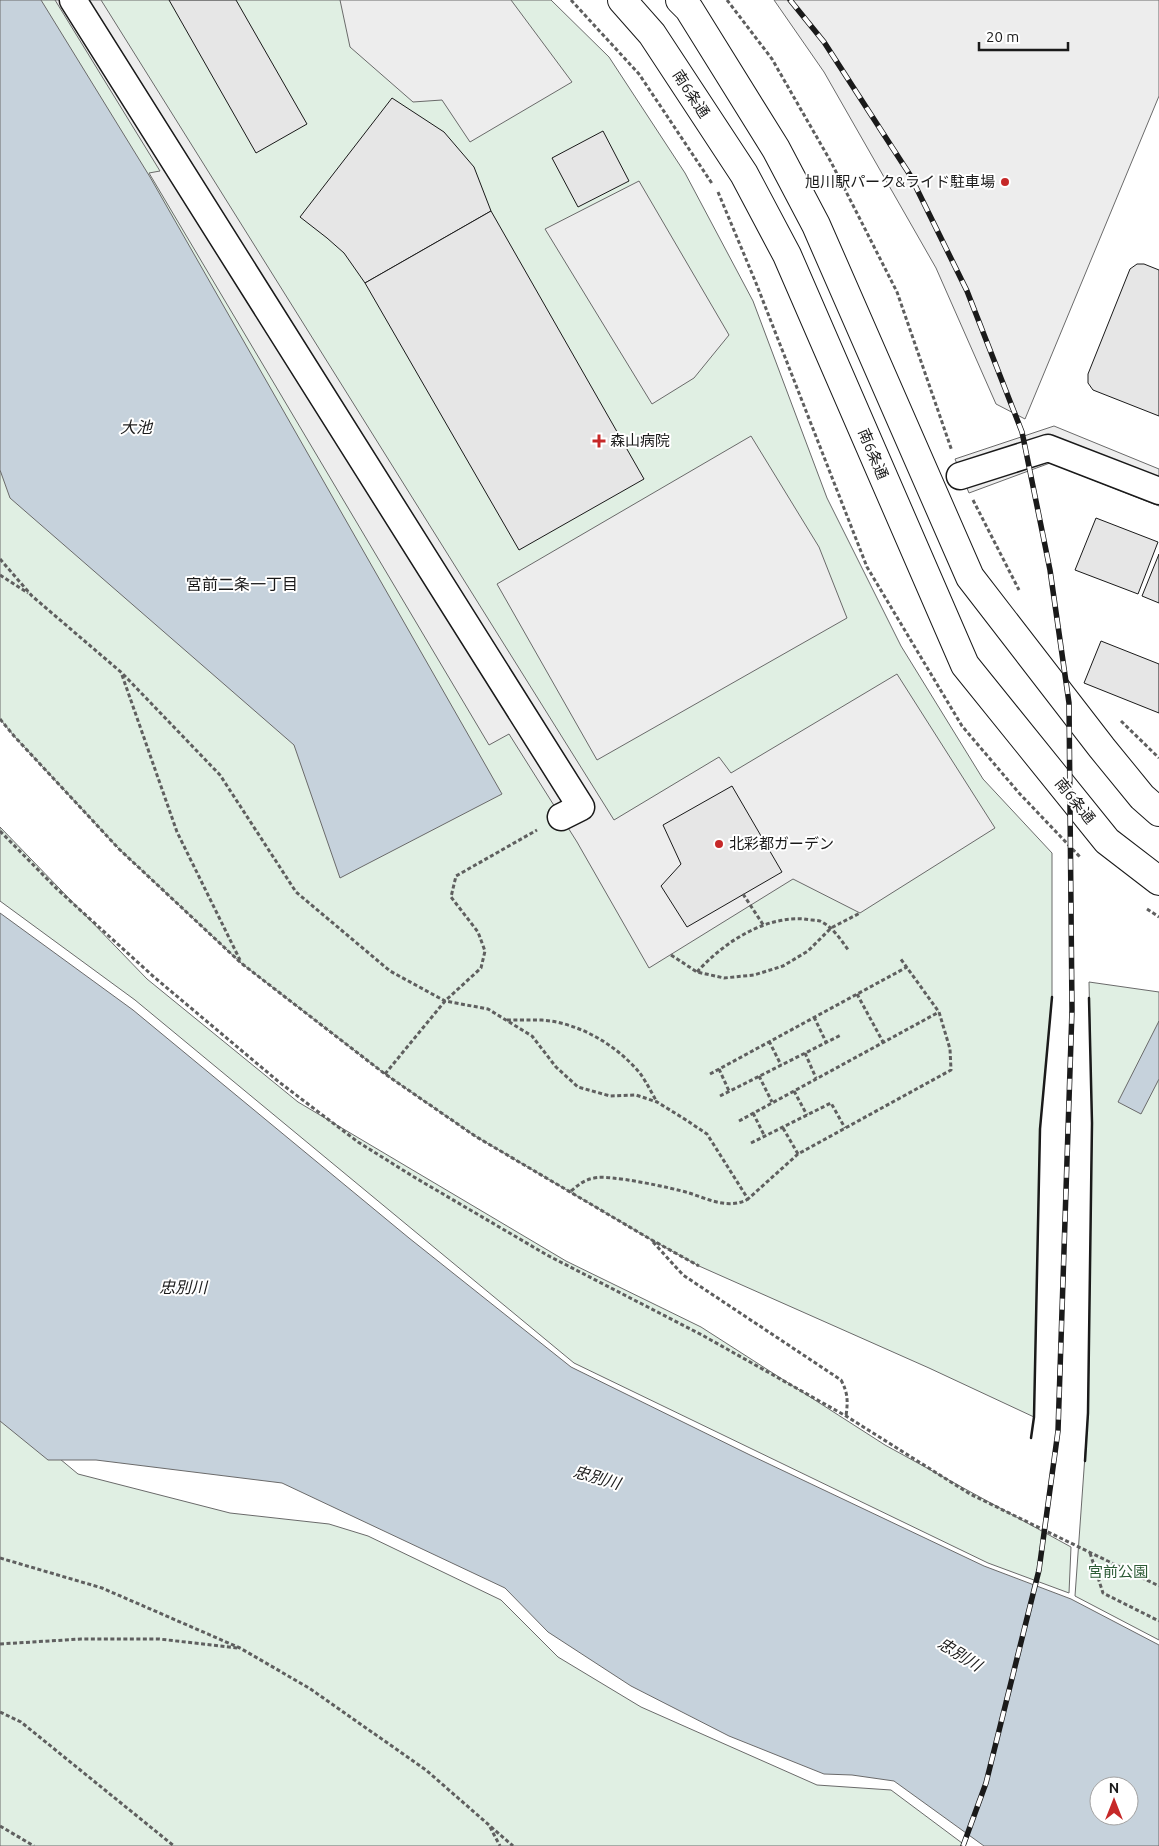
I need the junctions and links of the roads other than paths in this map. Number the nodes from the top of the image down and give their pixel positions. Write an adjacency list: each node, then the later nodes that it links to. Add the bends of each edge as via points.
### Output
1 (73, 0): 7 (street, via 581,807)
2 (622, 0): 8 (street, 南6条通, via 652,34 744,174 787,255 965,665 1107,840)
3 (680, 0): 6 (street, via 689,9 776,149 816,225 970,577 1102,748)
4 (960, 476): 5 (street, via 1048,448)
5 (1159, 491)
6 (1159, 812)
7 (561, 817)
8 (1159, 881)

